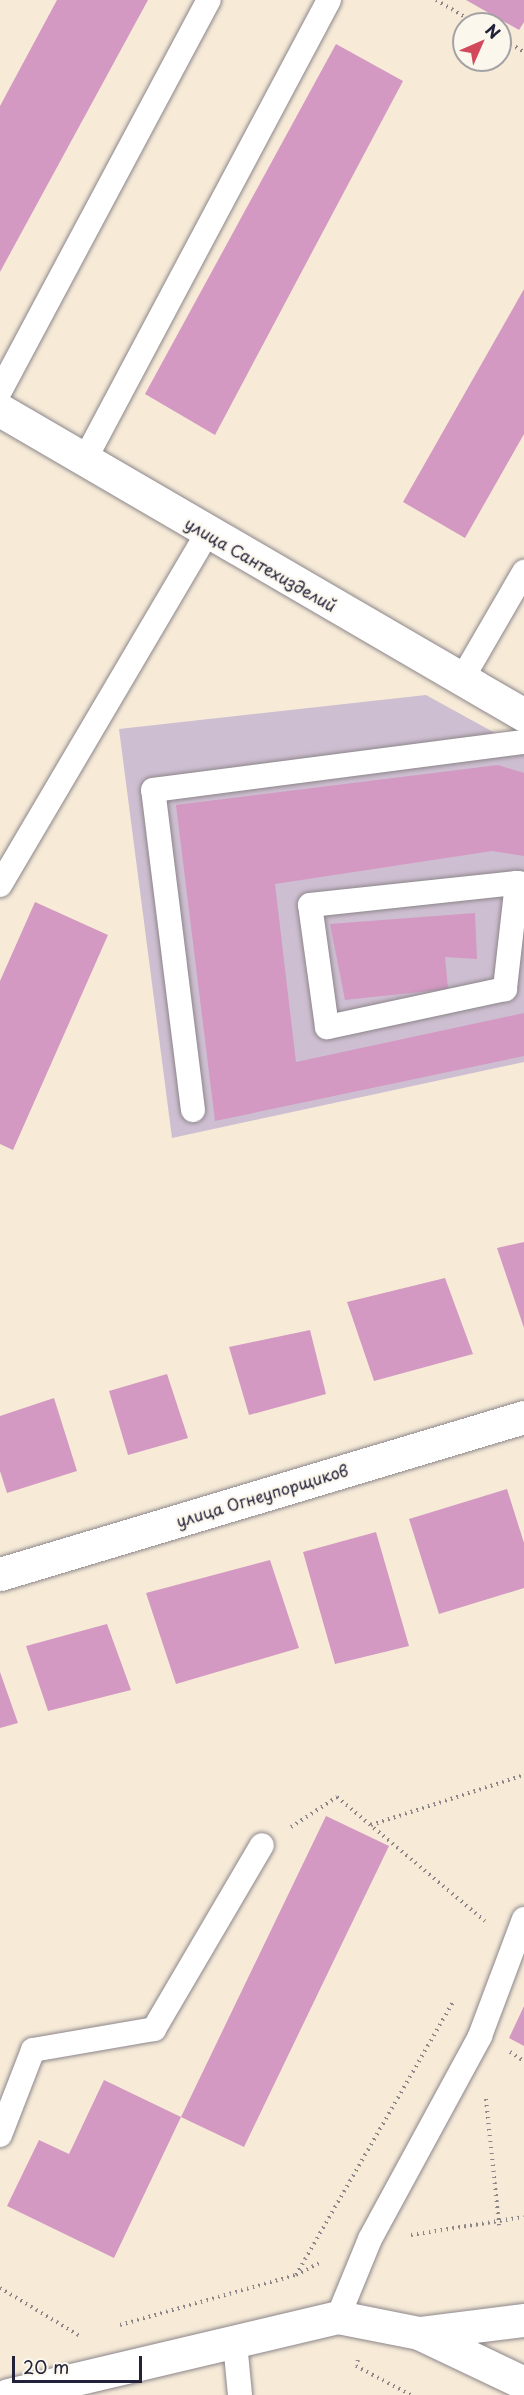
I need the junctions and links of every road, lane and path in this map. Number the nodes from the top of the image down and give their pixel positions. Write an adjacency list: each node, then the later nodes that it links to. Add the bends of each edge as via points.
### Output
1 (209, 0): 5 (lane)
2 (330, 0): 7 (lane)
3 (436, 0): 4 (path)
4 (456, 12)
5 (0, 391)
6 (0, 410): 7 (street, улица Сантехизделий)
7 (84, 461): 8 (street, улица Сантехизделий)
8 (207, 534): 10 (street, улица Сантехизделий); 14 (lane)
9 (524, 572): 10 (lane)
10 (462, 679): 11 (street, улица Сантехизделий)
11 (524, 715)
12 (524, 742): 15 (lane, via 153,790)
13 (521, 883): 13 (lane, via 310,905 327,1027 505,989)
14 (0, 885)
15 (193, 1110)
16 (524, 1417): 17 (street, улица Огнеупорщиков)
17 (0, 1574)
18 (524, 1775): 19 (path)
19 (370, 1825): 20 (path, via 337,1797); 21 (path)
20 (262, 1845): 24 (lane, via 154,2029 33,2050)
21 (519, 1929): 27 (lane, via 480,2036)
22 (459, 1990): 28 (path)
23 (486, 2095): 26 (path)
24 (0, 2136)
25 (524, 2217): 26 (path)
26 (499, 2225): 27 (path)
27 (369, 2239): 28 (path); 30 (lane)
28 (296, 2275): 32 (path)
29 (0, 2289): 35 (path)
30 (338, 2317): 33 (street); 37 (street)
31 (524, 2320): 33 (street)
32 (114, 2326)
33 (419, 2332): 38 (street)
34 (92, 2333): 35 (path)
35 (80, 2336): 36 (path)
36 (69, 2338)
37 (235, 2343): 39 (street); 40 (lane)
38 (524, 2383)
39 (8, 2395)
40 (240, 2395)

